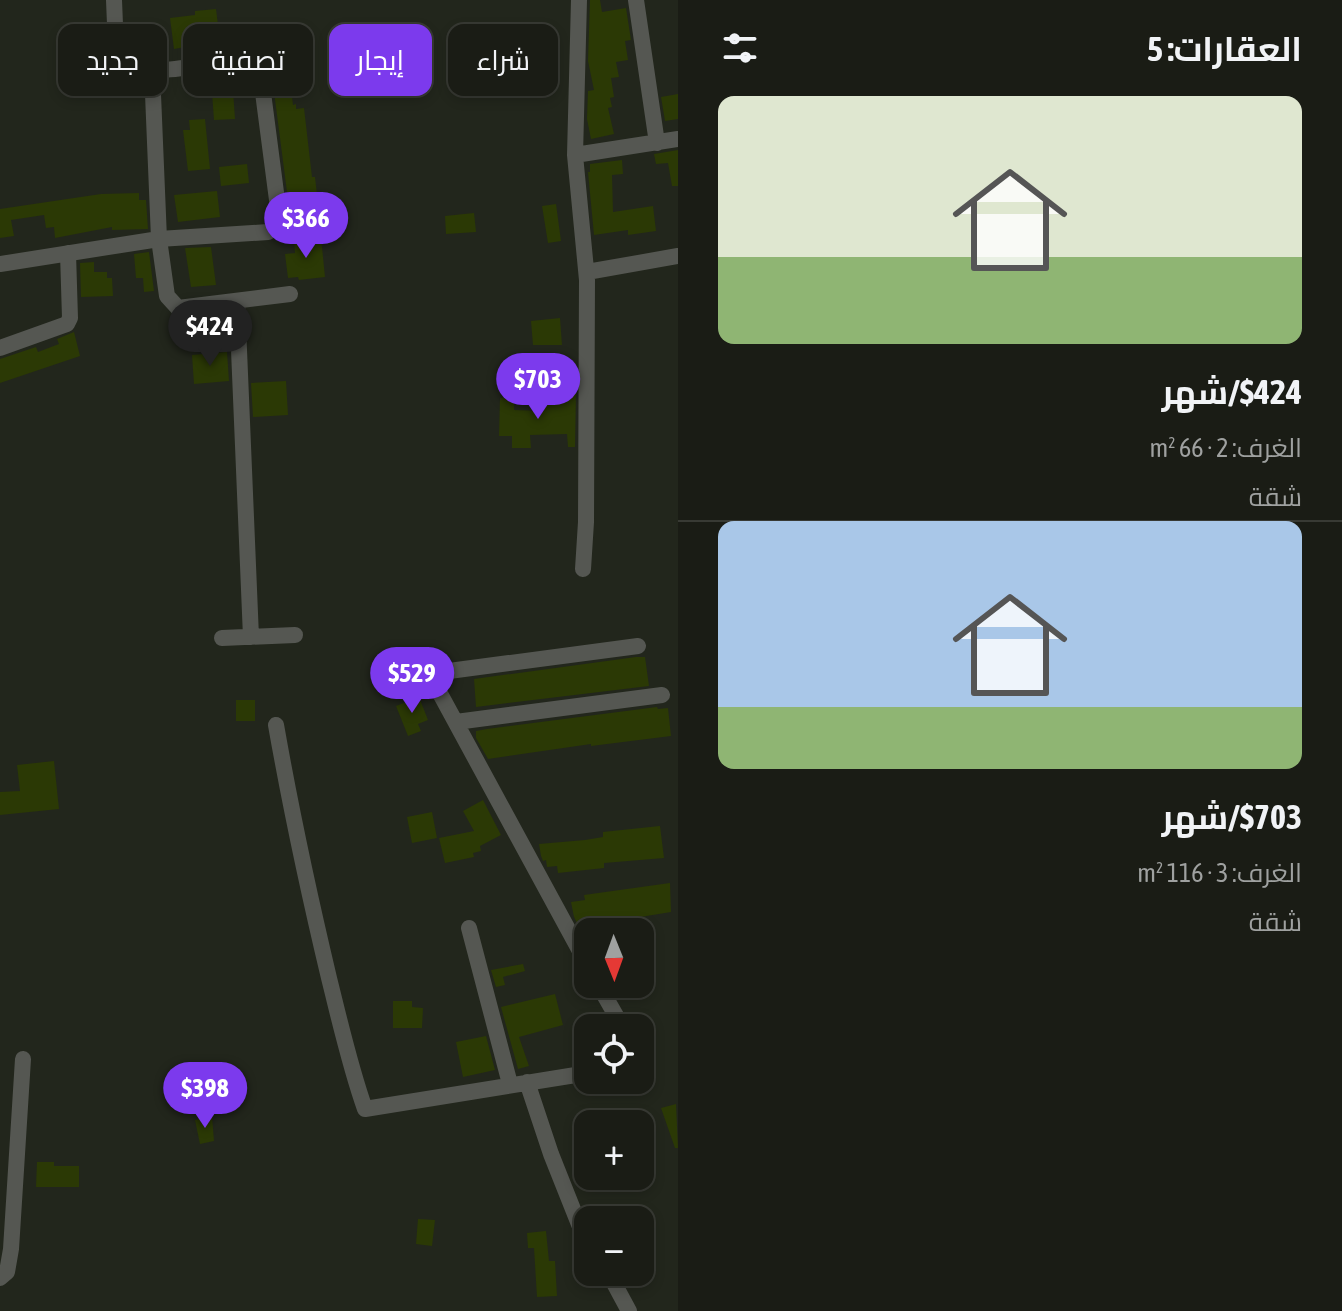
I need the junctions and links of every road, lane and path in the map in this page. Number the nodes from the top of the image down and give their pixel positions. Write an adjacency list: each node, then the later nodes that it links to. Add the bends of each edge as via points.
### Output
1 (114, 0): 4 (street)
2 (579, 0): 9 (street)
3 (636, 0): 8 (street)
4 (115, 24)
5 (167, 68): 10 (street, via 242,59 255,63 280,223 268,232)
6 (153, 96): 10 (street)
7 (678, 139): 8 (street)
8 (657, 143): 9 (street)
9 (575, 155): 14 (street)
10 (159, 239): 11 (street); 16 (street, via 170,302 178,308)
11 (68, 253): 13 (street); 17 (street, via 67,324)
12 (678, 256): 14 (street)
13 (0, 264)
14 (587, 272): 18 (street)
15 (290, 294): 16 (street)
16 (237, 302): 20 (street)
17 (0, 348)
18 (583, 569)
19 (295, 635): 20 (street)
20 (251, 637): 21 (street)
21 (222, 638)
22 (638, 646): 24 (street, via 449,671 437,688)
23 (662, 695): 24 (street)
24 (456, 722): 27 (street)
25 (276, 725): 30 (street, via 325,959 365,1109)
26 (469, 928): 30 (street)
27 (574, 940)
28 (23, 1059): 32 (street, via 11,1249 7,1272)
29 (574, 1075): 30 (street)
30 (518, 1083): 31 (street)
31 (574, 1212)
32 (0, 1278)
33 (616, 1286): 34 (street)
34 (629, 1311)

